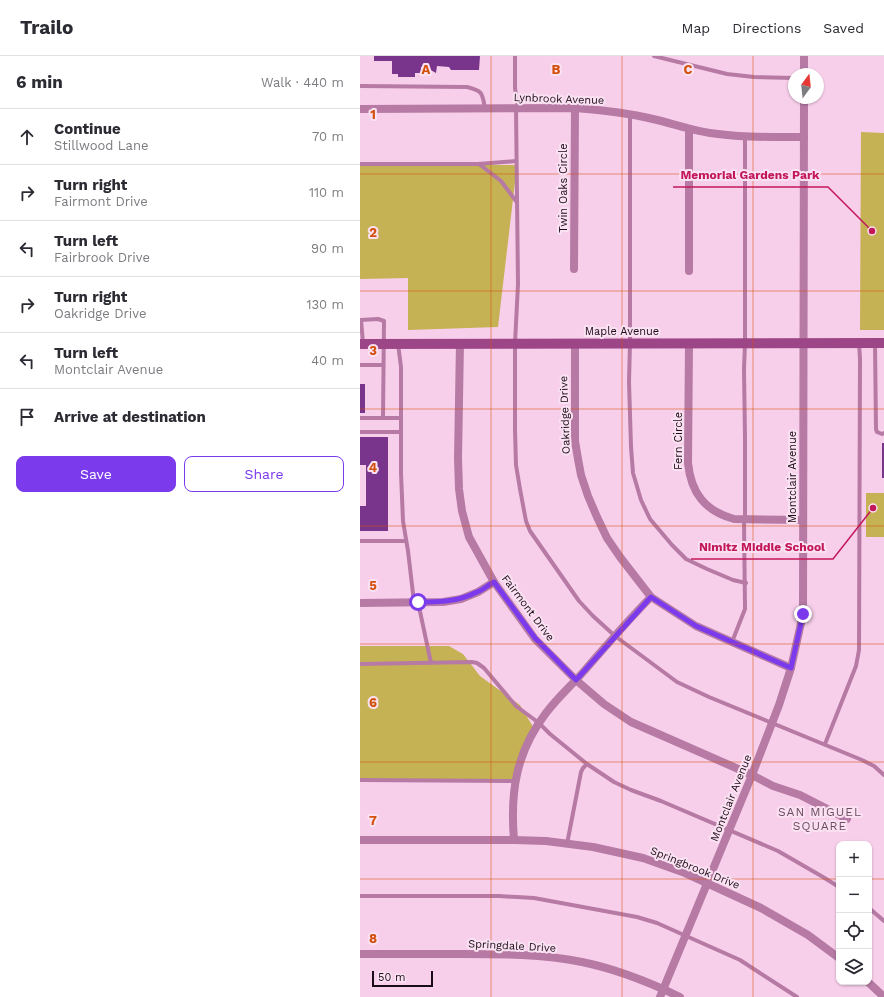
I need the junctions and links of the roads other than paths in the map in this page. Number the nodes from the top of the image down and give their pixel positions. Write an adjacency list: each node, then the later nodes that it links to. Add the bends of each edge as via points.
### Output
1 (515, 56): 9 (lane)
2 (654, 56): 5 (lane, via 727,74)
3 (804, 56): 4 (street)
4 (804, 68)
5 (788, 78)
6 (360, 86): 8 (lane, via 467,86 477,89 483,95)
7 (804, 104): 15 (street, Montclair Avenue)
8 (485, 108): 9 (street, Lynbrook Avenue); 11 (street, Lynbrook Avenue)
9 (517, 108): 10 (street, Lynbrook Avenue); 16 (lane)
10 (575, 108): 12 (street, Lynbrook Avenue); 20 (street, Twin Oaks Circle)
11 (360, 109)
12 (630, 114): 13 (street, Lynbrook Avenue); 26 (lane)
13 (690, 129): 14 (street, Lynbrook Avenue); 21 (street)
14 (745, 136): 15 (street, Lynbrook Avenue); 28 (lane)
15 (804, 136): 29 (street, Montclair Avenue)
16 (516, 161): 18 (lane); 19 (lane)
17 (360, 164): 18 (lane)
18 (478, 164): 19 (lane, via 501,181)
19 (517, 202): 24 (lane, via 518,284)
20 (574, 268)
21 (689, 271)
22 (361, 320): 32 (lane); 33 (lane, via 378,319 384,322)
23 (460, 343): 24 (main road, Maple Avenue); 34 (main road, Maple Avenue); 47 (street, Fairmont Drive, via 458,458 462,511 470,537)
24 (515, 343): 25 (main road, Maple Avenue); 52 (lane, via 516,465 526,521 530,531 579,601)
25 (575, 343): 26 (main road, Maple Avenue); 49 (street, Oakridge Drive, via 575,441 581,475 607,538)
26 (630, 343): 27 (main road, Maple Avenue); 48 (lane, via 633,473 650,519 686,559 732,580)
27 (690, 343): 28 (main road, Maple Avenue); 43 (street, Fern Circle, via 688,463 691,483 708,507 734,519)
28 (745, 343): 29 (main road, Maple Avenue); 43 (lane)
29 (803, 343): 30 (main road, Maple Avenue); 44 (street, Montclair Avenue)
30 (859, 343): 31 (main road, Maple Avenue); 60 (lane, via 859,650 856,666)
31 (879, 343): 42 (lane, via 876,429)
32 (362, 344): 33 (main road, Maple Avenue)
33 (384, 344): 34 (main road, Maple Avenue); 36 (lane)
34 (398, 344): 39 (lane, via 401,366)
35 (360, 365): 36 (lane)
36 (383, 365): 38 (lane)
37 (360, 418): 38 (lane)
38 (383, 418): 39 (lane)
39 (401, 418): 41 (lane)
40 (360, 432): 41 (lane)
41 (401, 432): 46 (lane, via 403,521)
42 (884, 433)
43 (745, 520): 44 (street, Fern Circle); 48 (lane)
44 (803, 520): 56 (street, Montclair Avenue, via 803,614)
45 (360, 541): 46 (lane)
46 (406, 541): 50 (lane)
47 (494, 582): 50 (street, via 461,599); 57 (street, Fairmont Drive, via 535,638)
48 (746, 583): 53 (lane, via 745,609)
49 (651, 597): 52 (street); 53 (street, Oakridge Drive, via 696,626)
50 (416, 602): 51 (street); 54 (lane)
51 (360, 603)
52 (616, 636): 57 (street); 58 (lane, via 677,682)
53 (732, 642): 56 (street, Oakridge Drive)
54 (431, 663): 55 (lane); 59 (lane, via 477,664 484,668 516,706)
55 (360, 664)
56 (791, 668): 58 (street, Montclair Avenue)
57 (576, 680): 59 (street); 63 (street, Fairmont Drive, via 604,704 631,722)
58 (773, 722): 60 (lane); 63 (street, Montclair Avenue)
59 (539, 723): 61 (lane); 65 (street, via 528,742)
60 (825, 744): 62 (lane, via 874,766)
61 (587, 764): 67 (lane, via 614,782); 70 (lane, via 581,772)
62 (884, 774)
63 (752, 775): 66 (street, via 773,786 800,795); 67 (street, Montclair Avenue)
64 (360, 780): 65 (lane)
65 (516, 781): 69 (street, via 513,805)
66 (847, 819)
67 (729, 831): 71 (street, Montclair Avenue); 72 (lane, via 778,851)
68 (360, 840): 69 (street, Springbrook Drive)
69 (514, 840): 70 (street, Springbrook Drive)
70 (566, 844): 71 (street, Springbrook Drive, via 643,858)
71 (707, 884): 76 (street, Montclair Avenue); 78 (street, Springbrook Drive, via 787,922)
72 (836, 885)
73 (360, 896): 76 (lane, via 534,898 637,917)
74 (872, 911): 75 (lane)
75 (884, 921)
76 (686, 935): 80 (street, Montclair Avenue); 82 (lane, via 740,960)
77 (360, 954): 80 (street, Springdale Drive, via 498,954 582,962 624,973)
78 (836, 956)
79 (871, 985): 83 (street)
80 (662, 993): 81 (street, Springdale Drive)
81 (680, 997)
82 (797, 997)
83 (884, 997)

